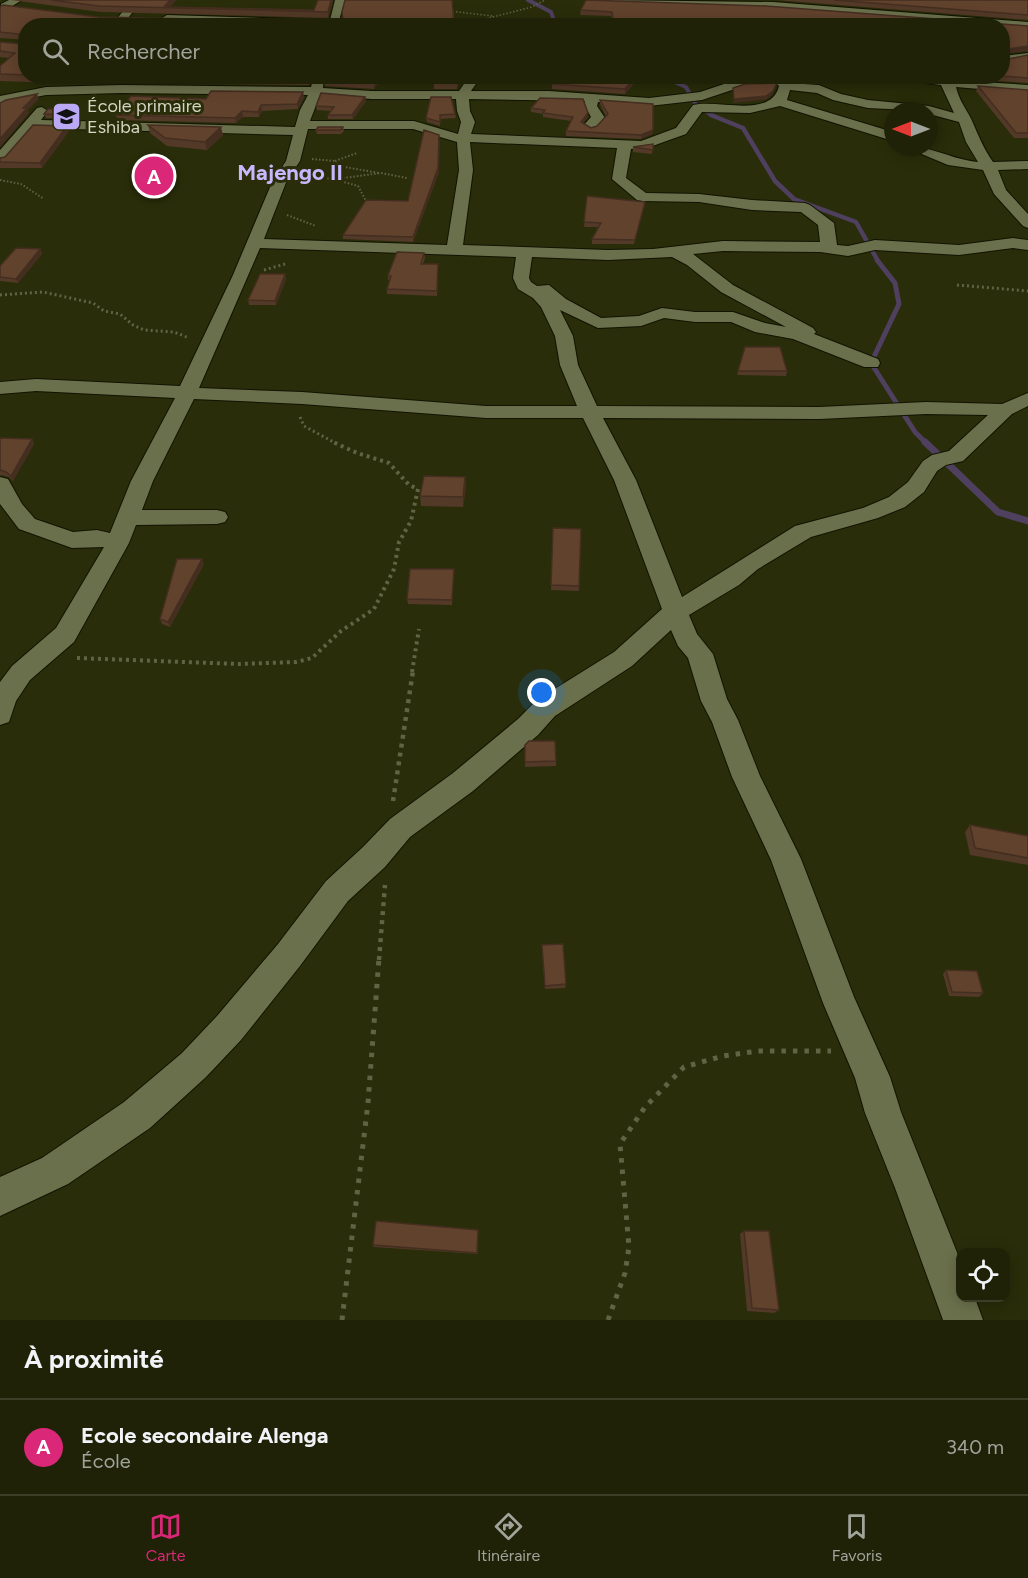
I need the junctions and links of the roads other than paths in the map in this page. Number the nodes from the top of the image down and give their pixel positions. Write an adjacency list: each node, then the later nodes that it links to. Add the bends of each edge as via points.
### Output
1 (17, 0): 5 (street)
2 (137, 0): 9 (street)
3 (340, 0): 10 (street)
4 (607, 2): 6 (street, via 693,1)
5 (3, 5): 7 (street)
6 (773, 7): 8 (street)
7 (28, 8)
8 (918, 16): 11 (street)
9 (119, 18)
10 (335, 18)
11 (942, 18)
12 (1010, 24): 13 (street)
13 (1028, 25)
14 (1028, 56): 15 (street)
15 (1010, 59)
16 (65, 84): 28 (street)
17 (175, 84): 26 (street)
18 (230, 84): 29 (street)
19 (318, 84): 29 (street); 30 (street, via 372,94); 40 (street)
20 (471, 84): 30 (street)
21 (736, 84): 31 (street, via 702,96 649,102)
22 (782, 84): 33 (street, via 785,91)
23 (797, 84): 36 (street, via 868,104 929,110)
24 (946, 84): 36 (street)
25 (966, 84): 27 (street)
26 (177, 89): 28 (street); 29 (street); 34 (street)
27 (1028, 89)
28 (60, 90): 32 (street); 37 (street)
29 (238, 91)
30 (464, 94): 31 (street); 42 (street, via 461,102 468,122)
31 (592, 98): 38 (street, via 591,106 598,118)
32 (0, 100)
33 (778, 101): 41 (street); 43 (street, via 756,110 698,108 681,131 642,145)
34 (170, 102)
35 (159, 116): 39 (street)
36 (965, 120): 47 (street)
37 (32, 124): 39 (street); 45 (street)
38 (590, 126)
39 (150, 128): 40 (street)
40 (301, 128): 42 (street, via 414,125); 49 (street, via 289,168 280,180)
41 (884, 134)
42 (464, 138): 43 (street); 52 (street, via 466,170)
43 (625, 144): 51 (street, via 619,179 642,197 805,208 826,223)
44 (937, 156): 47 (street)
45 (0, 158)
46 (1028, 165): 47 (street)
47 (990, 166): 48 (street, via 999,190)
48 (1028, 223)
49 (255, 243): 52 (street); 58 (street)
50 (1028, 245): 51 (street, via 1013,243 963,250 881,245 848,251)
51 (829, 248): 53 (street, via 723,246)
52 (454, 251): 54 (street)
53 (675, 252): 54 (street); 55 (street, via 691,258 716,281 779,314)
54 (523, 265): 55 (street, via 538,285 560,303 598,323 641,321 662,313 733,318 797,334); 60 (street, via 524,285 549,305 564,336 569,365)
55 (825, 346): 56 (street)
56 (871, 363)
57 (0, 388): 58 (street, via 36,385)
58 (186, 393): 60 (street, via 486,412); 63 (street)
59 (1017, 404): 60 (street, via 819,413); 65 (street, via 956,456 939,459 930,466 916,487 897,502 803,531)
60 (589, 411): 65 (street, via 625,480)
61 (0, 484): 64 (street, via 27,524 72,540 97,538)
62 (217, 517): 63 (street)
63 (127, 518): 64 (street)
64 (118, 543): 66 (street, via 65,635 21,673 3,698)
65 (675, 612): 67 (street, via 622,658 546,708 463,782 400,828 337,891 274,974 194,1065 137,1114 55,1171); 68 (street, via 687,639 700,654 714,702 786,859)
66 (0, 714)
67 (0, 1197)
68 (963, 1320)

